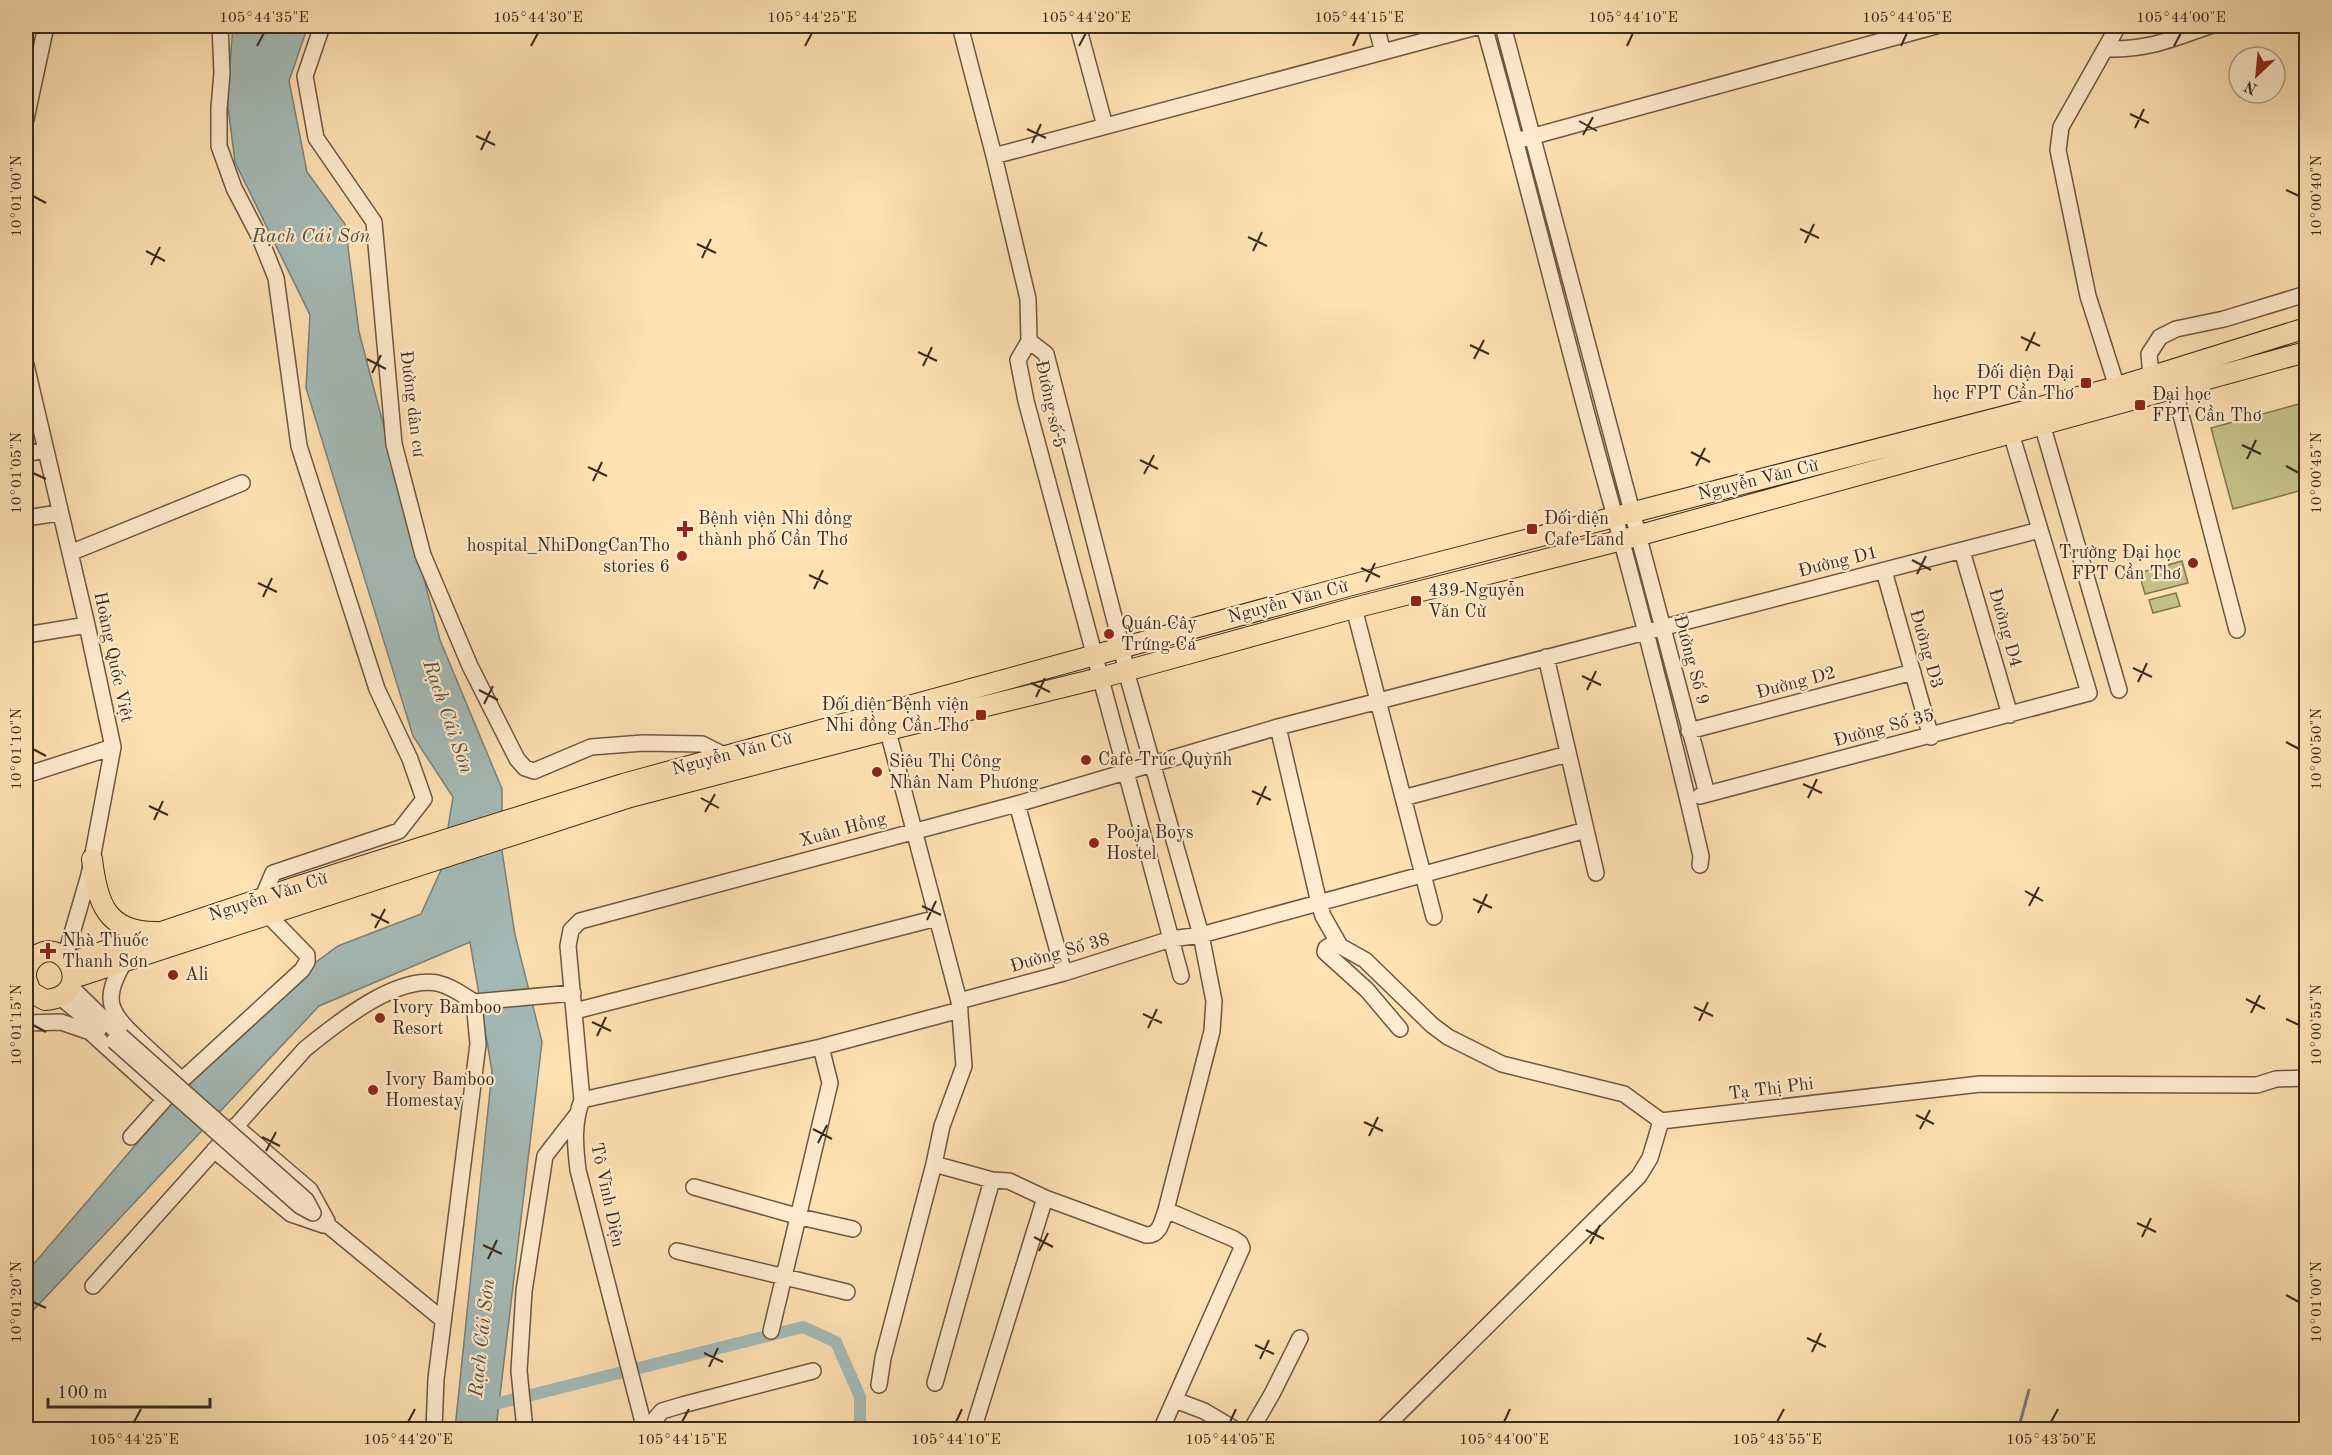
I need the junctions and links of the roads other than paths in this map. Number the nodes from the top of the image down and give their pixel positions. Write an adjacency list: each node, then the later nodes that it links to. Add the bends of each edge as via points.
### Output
1 (46, 26): 16 (street)
2 (220, 26): 79 (street, via 219,146 276,278 299,446 377,689 424,799 399,831 273,873)
3 (322, 26): 63 (street, Đường dân cư, via 305,76 316,138 374,222 394,444 423,555 470,666 517,759 534,771 591,747 644,743 702,744)
4 (960, 26): 19 (street)
5 (1095, 26): 12 (street)
6 (1376, 26): 15 (street)
7 (1482, 26): 15 (street); 18 (street)
8 (1503, 26): 18 (street)
9 (1936, 26): 13 (street)
10 (2118, 26): 14 (street)
11 (2210, 26): 14 (street, via 2156,45)
12 (1078, 28): 17 (street)
13 (1905, 30): 18 (street)
14 (2107, 49): 26 (street, via 2061,127 2058,150 2088,296)
15 (1383, 52): 17 (street)
16 (26, 119)
17 (1105, 126): 19 (street)
18 (1524, 138): 34 (street)
19 (994, 156): 22 (street, via 1028,299)
20 (2307, 294): 25 (street, via 2176,329 2160,337 2149,354)
21 (2299, 330): 25 (main road, Nguyễn Văn Cừ)
22 (1029, 341): 48 (street, Đường số 5, via 1046,354); 49 (street, Đường số 5, via 1018,360 1020,371)
23 (2307, 352): 27 (main road, Nguyễn Văn Cừ)
24 (26, 365): 30 (street, Hoàng Quốc Việt)
25 (2151, 376): 26 (main road, Nguyễn Văn Cừ)
26 (2117, 387): 28 (main road, Nguyễn Văn Cừ)
27 (2174, 388): 29 (main road, Nguyễn Văn Cừ); 45 (street)
28 (2008, 424): 29 (main road, Nguyễn Văn Cừ); 34 (main road, Nguyễn Văn Cừ); 36 (street); 37 (main road, Nguyễn Văn Cừ)
29 (2042, 424): 54 (street)
30 (45, 450): 31 (street); 33 (street, Hoàng Quốc Việt)
31 (26, 454)
32 (242, 483): 39 (street)
33 (59, 513): 35 (street); 39 (street, Hoàng Quốc Việt)
34 (1623, 514): 37 (street); 41 (main road, Nguyễn Văn Cừ)
35 (26, 518)
36 (2040, 530): 38 (street, Đường D1); 56 (street, Đường Số 35, via 2089,693)
37 (1630, 538): 42 (main road, Nguyễn Văn Cừ); 44 (street, Đường Số 9); 46 (street)
38 (1962, 551): 40 (street, Đường D1); 56 (street, Đường D4)
39 (70, 553): 43 (street, Hoàng Quốc Việt)
40 (1884, 571): 44 (street, Đường D1); 52 (street, Đường D3)
41 (1348, 586): 42 (main road); 48 (main road, Nguyễn Văn Cừ)
42 (1354, 608): 51 (main road, Nguyễn Văn Cừ); 55 (street)
43 (87, 625): 47 (street); 61 (street, Hoàng Quốc Việt)
44 (1662, 626): 46 (street, Đường D1); 59 (street, Đường Số 9)
45 (2237, 630)
46 (1644, 631): 50 (street, Đường D1); 70 (street)
47 (26, 635)
48 (1122, 648): 49 (main road, Nguyễn Văn Cừ); 51 (street, Đường số 5)
49 (1095, 655): 53 (street, Đường số 5); 57 (main road, Nguyễn Văn Cừ)
50 (1546, 657): 55 (street, Đường D1); 62 (street)
51 (1125, 672): 53 (main road, Nguyễn Văn Cừ); 64 (street, Đường số 5)
52 (1913, 672): 59 (street, Đường D2); 60 (street, Đường D3)
53 (1100, 678): 57 (main road, Nguyễn Văn Cừ); 65 (street, Đường số 5)
54 (2119, 690)
55 (1378, 701): 58 (street, Xuân Hồng); 69 (street)
56 (2010, 715): 60 (street, Đường Số 35)
57 (885, 722): 63 (main road, Nguyễn Văn Cừ); 67 (main road, Nguyễn Văn Cừ); 73 (street)
58 (1278, 727): 64 (street, Xuân Hồng); 78 (street)
59 (1689, 731): 68 (street, Đường Số 9)
60 (1930, 737): 68 (street, Đường Số 35)
61 (113, 747): 66 (street); 74 (street, Hoàng Quốc Việt)
62 (1568, 754): 69 (street); 72 (street)
63 (726, 756): 67 (main road, Nguyễn Văn Cừ)
64 (1152, 763): 65 (street, Xuân Hồng); 84 (street, Đường số 5)
65 (1127, 770): 71 (street, Xuân Hồng); 85 (street, Đường số 5)
66 (26, 775)
67 (626, 790): 79 (main road, Nguyễn Văn Cừ)
68 (1707, 794): 70 (street, Đường Số 35)
69 (1403, 798): 77 (street)
70 (1688, 799): 75 (street)
71 (1017, 804): 73 (street, Xuân Hồng); 88 (street)
72 (1586, 830): 76 (street); 77 (street, Đường Số 38)
73 (913, 831): 81 (street); 82 (street, Xuân Hồng, via 580,921)
74 (92, 859): 83 (main road, via 96,891 105,911 122,926); 90 (street, Hoàng Quốc Việt)
75 (1700, 865)
76 (1596, 873)
77 (1424, 874): 78 (street, Đường Số 38); 80 (street)
78 (1319, 903): 84 (street, Đường Số 38); 86 (street)
79 (265, 907): 83 (main road, Nguyễn Văn Cừ); 87 (main road, Nguyễn Văn Cừ); 99 (street, via 307,955 307,962)
80 (1434, 917)
81 (937, 918): 93 (street); 94 (street)
82 (571, 930): 91 (street, Tô Vĩnh Diện)
83 (163, 932): 90 (main road, Nguyễn Văn Cừ)
84 (1201, 935): 85 (street, Đường Số 38); 111 (street, Đường số 5, via 1212,987 1212,1031)
85 (1171, 939): 88 (street, Đường Số 38); 89 (street, Đường số 5)
86 (1336, 942): 96 (street, via 1325,952 1367,990); 103 (street, via 1365,960 1432,1025 1465,1047 1502,1064 1624,1094)
87 (126, 961): 90 (main road, Nguyễn Văn Cừ); 99 (street, via 112,984 111,1002 116,1018)
88 (1064, 974): 93 (street, Đường Số 38)
89 (1181, 976)
90 (49, 982): 95 (street, Hoàng Quốc Việt); 113 (street, bridge, via 306,1200 313,1213)
91 (566, 994): 92 (street); 94 (street, Tô Vĩnh Diện)
92 (481, 1001): 104 (street, via 435,983 405,985 332,1027 305,1049); 119 (street)
93 (960, 1005): 97 (street, Đường Số 38); 107 (street, via 964,1066 942,1126)
94 (575, 1011): 101 (street, Tô Vĩnh Diện)
95 (26, 1022): 100 (street, via 61,1022 90,1032)
96 (1400, 1029)
97 (821, 1047): 101 (street, Đường Số 38); 112 (street, via 830,1083)
98 (2307, 1078): 103 (street, Tạ Thị Phi, via 2276,1079 2257,1085 1980,1084)
99 (182, 1080): 100 (street)
100 (165, 1099): 105 (street)
101 (582, 1100): 102 (street, Tô Vĩnh Diện)
102 (576, 1116): 126 (street, via 545,1156 524,1291 519,1373); 128 (street, Tô Vĩnh Diện, via 578,1170)
103 (1660, 1121): 134 (street, via 1650,1158 1639,1176)
104 (235, 1126): 106 (street); 113 (street, via 310,1190)
105 (131, 1137)
106 (214, 1150): 113 (street, via 291,1214); 117 (street)
107 (934, 1164): 108 (street); 124 (street)
108 (992, 1180): 110 (street, via 1009,1181); 123 (street)
109 (694, 1187): 112 (street)
110 (1045, 1198): 111 (street, Đường số 5, via 1152,1235); 130 (street)
111 (1166, 1210): 125 (street, via 1234,1239 1242,1248)
112 (800, 1217): 114 (street); 116 (street)
113 (331, 1228): 119 (street)
114 (853, 1229)
115 (676, 1251): 116 (street)
116 (784, 1276): 118 (street); 120 (street)
117 (93, 1286)
118 (847, 1292)
119 (443, 1320): 127 (street)
120 (771, 1331)
121 (1300, 1338): 133 (street)
122 (813, 1371): 129 (street, via 662,1411 656,1418)
123 (935, 1383)
124 (879, 1385)
125 (1175, 1400): 131 (street); 132 (street)
126 (524, 1425)
127 (434, 1430)
128 (645, 1430)
129 (656, 1430)
130 (973, 1430)
131 (1161, 1430)
132 (1236, 1430)
133 (1251, 1430)
134 (1382, 1430)

